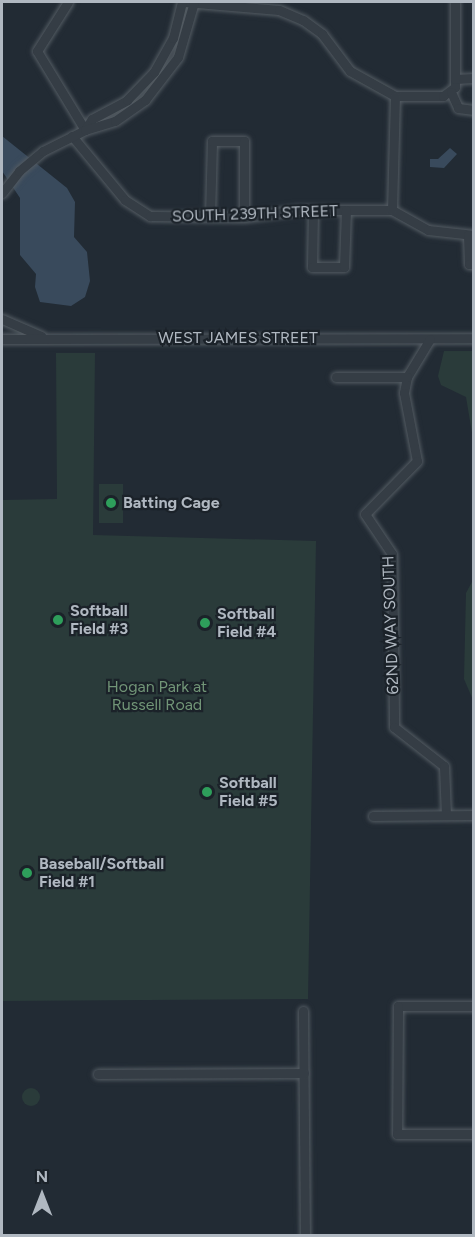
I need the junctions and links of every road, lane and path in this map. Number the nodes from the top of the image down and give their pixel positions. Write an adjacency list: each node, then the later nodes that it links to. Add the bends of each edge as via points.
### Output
1 (68, 2): 9 (street, via 37,51)
2 (189, 2): 7 (street, via 269,9 303,20 322,34 350,71); 9 (street, via 178,57 158,87 115,121)
3 (455, 2): 5 (street)
4 (474, 78): 5 (street)
5 (455, 79): 6 (street)
6 (451, 92): 7 (street); 8 (street, via 458,108)
7 (395, 96): 14 (street)
8 (474, 110)
9 (85, 130): 10 (street)
10 (72, 136): 11 (street, via 32,159); 15 (street, SOUTH 239TH STREET, via 125,200 138,210 150,216)
11 (3, 192)
12 (313, 210): 13 (street, SOUTH 239TH STREET); 13 (street, via 312,267 344,267); 16 (street, SOUTH 239TH STREET)
13 (346, 210): 14 (street, SOUTH 239TH STREET)
14 (392, 210): 17 (street, SOUTH 239TH STREET, via 428,230)
15 (210, 217): 16 (street, SOUTH 239TH STREET); 16 (street, via 212,141 244,141)
16 (244, 217)
17 (471, 235): 18 (street, SOUTH 239TH STREET, via 469,264)
18 (474, 264)
19 (2, 319): 20 (street)
20 (49, 338): 22 (street, WEST JAMES STREET); 23 (street, WEST JAMES STREET)
21 (474, 338): 23 (street, WEST JAMES STREET)
22 (2, 339)
23 (430, 339): 25 (street, 62ND WAY SOUTH)
24 (336, 377): 25 (street)
25 (407, 377): 26 (street, 62ND WAY SOUTH, via 405,406 417,461 365,514 392,554 394,728 444,766)
26 (446, 815): 27 (street); 28 (street)
27 (474, 815)
28 (373, 816)
29 (474, 1006): 33 (street, via 398,1006 398,1134)
30 (303, 1011): 31 (street)
31 (304, 1073): 32 (street); 34 (street)
32 (98, 1074)
33 (474, 1134)
34 (305, 1236)

